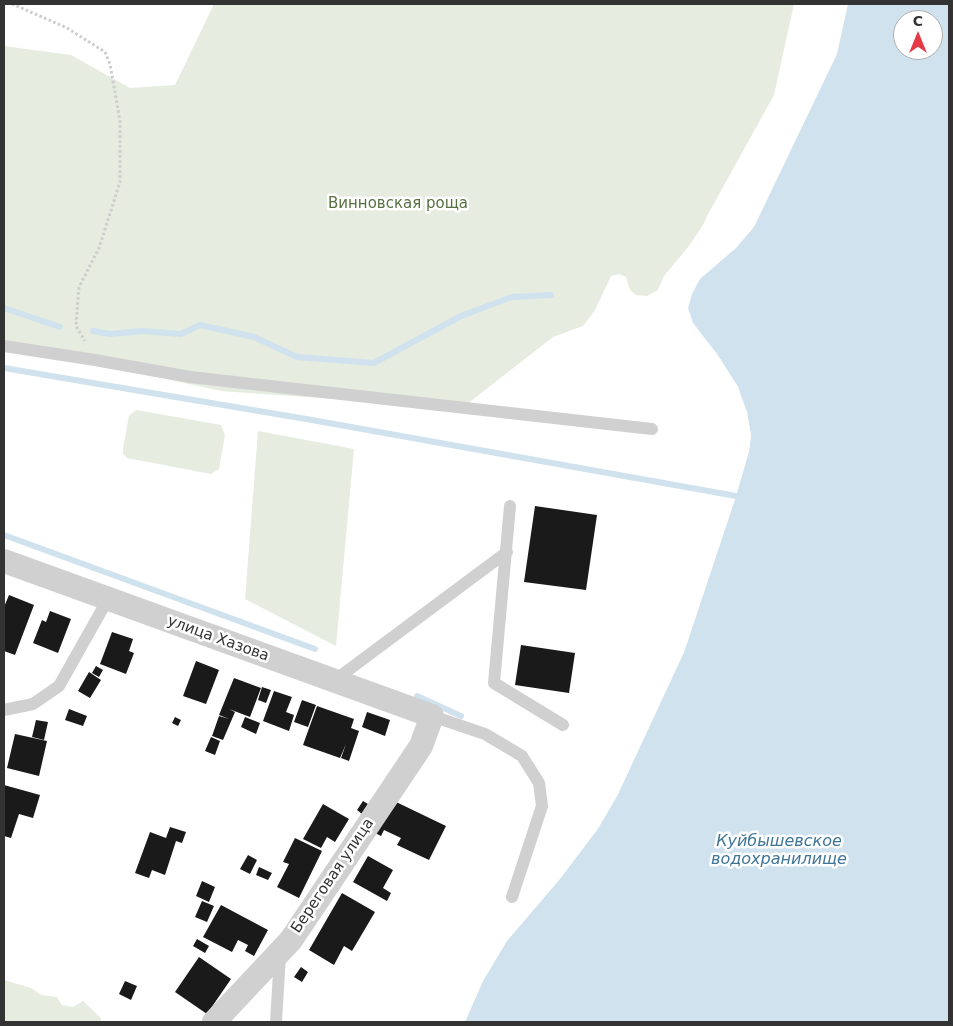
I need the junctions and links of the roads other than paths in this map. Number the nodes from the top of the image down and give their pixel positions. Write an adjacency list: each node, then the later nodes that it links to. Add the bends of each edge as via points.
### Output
1 (4, 346): 2 (lane, via 190,377)
2 (652, 429)
3 (510, 506): 4 (lane)
4 (507, 552): 7 (lane); 10 (lane, via 494,683)
5 (4, 561): 6 (street, улица Хазова)
6 (108, 599): 7 (street, улица Хазова); 8 (lane, via 59,686 33,704)
7 (335, 680): 9 (street, улица Хазова)
8 (4, 710)
9 (432, 716): 11 (lane, via 485,734 522,756 539,783 542,806); 12 (street, Береговая улица, via 420,746)
10 (563, 725)
11 (512, 897)
12 (280, 952): 13 (street, Береговая улица); 14 (lane)
13 (214, 1022)
14 (276, 1022)

